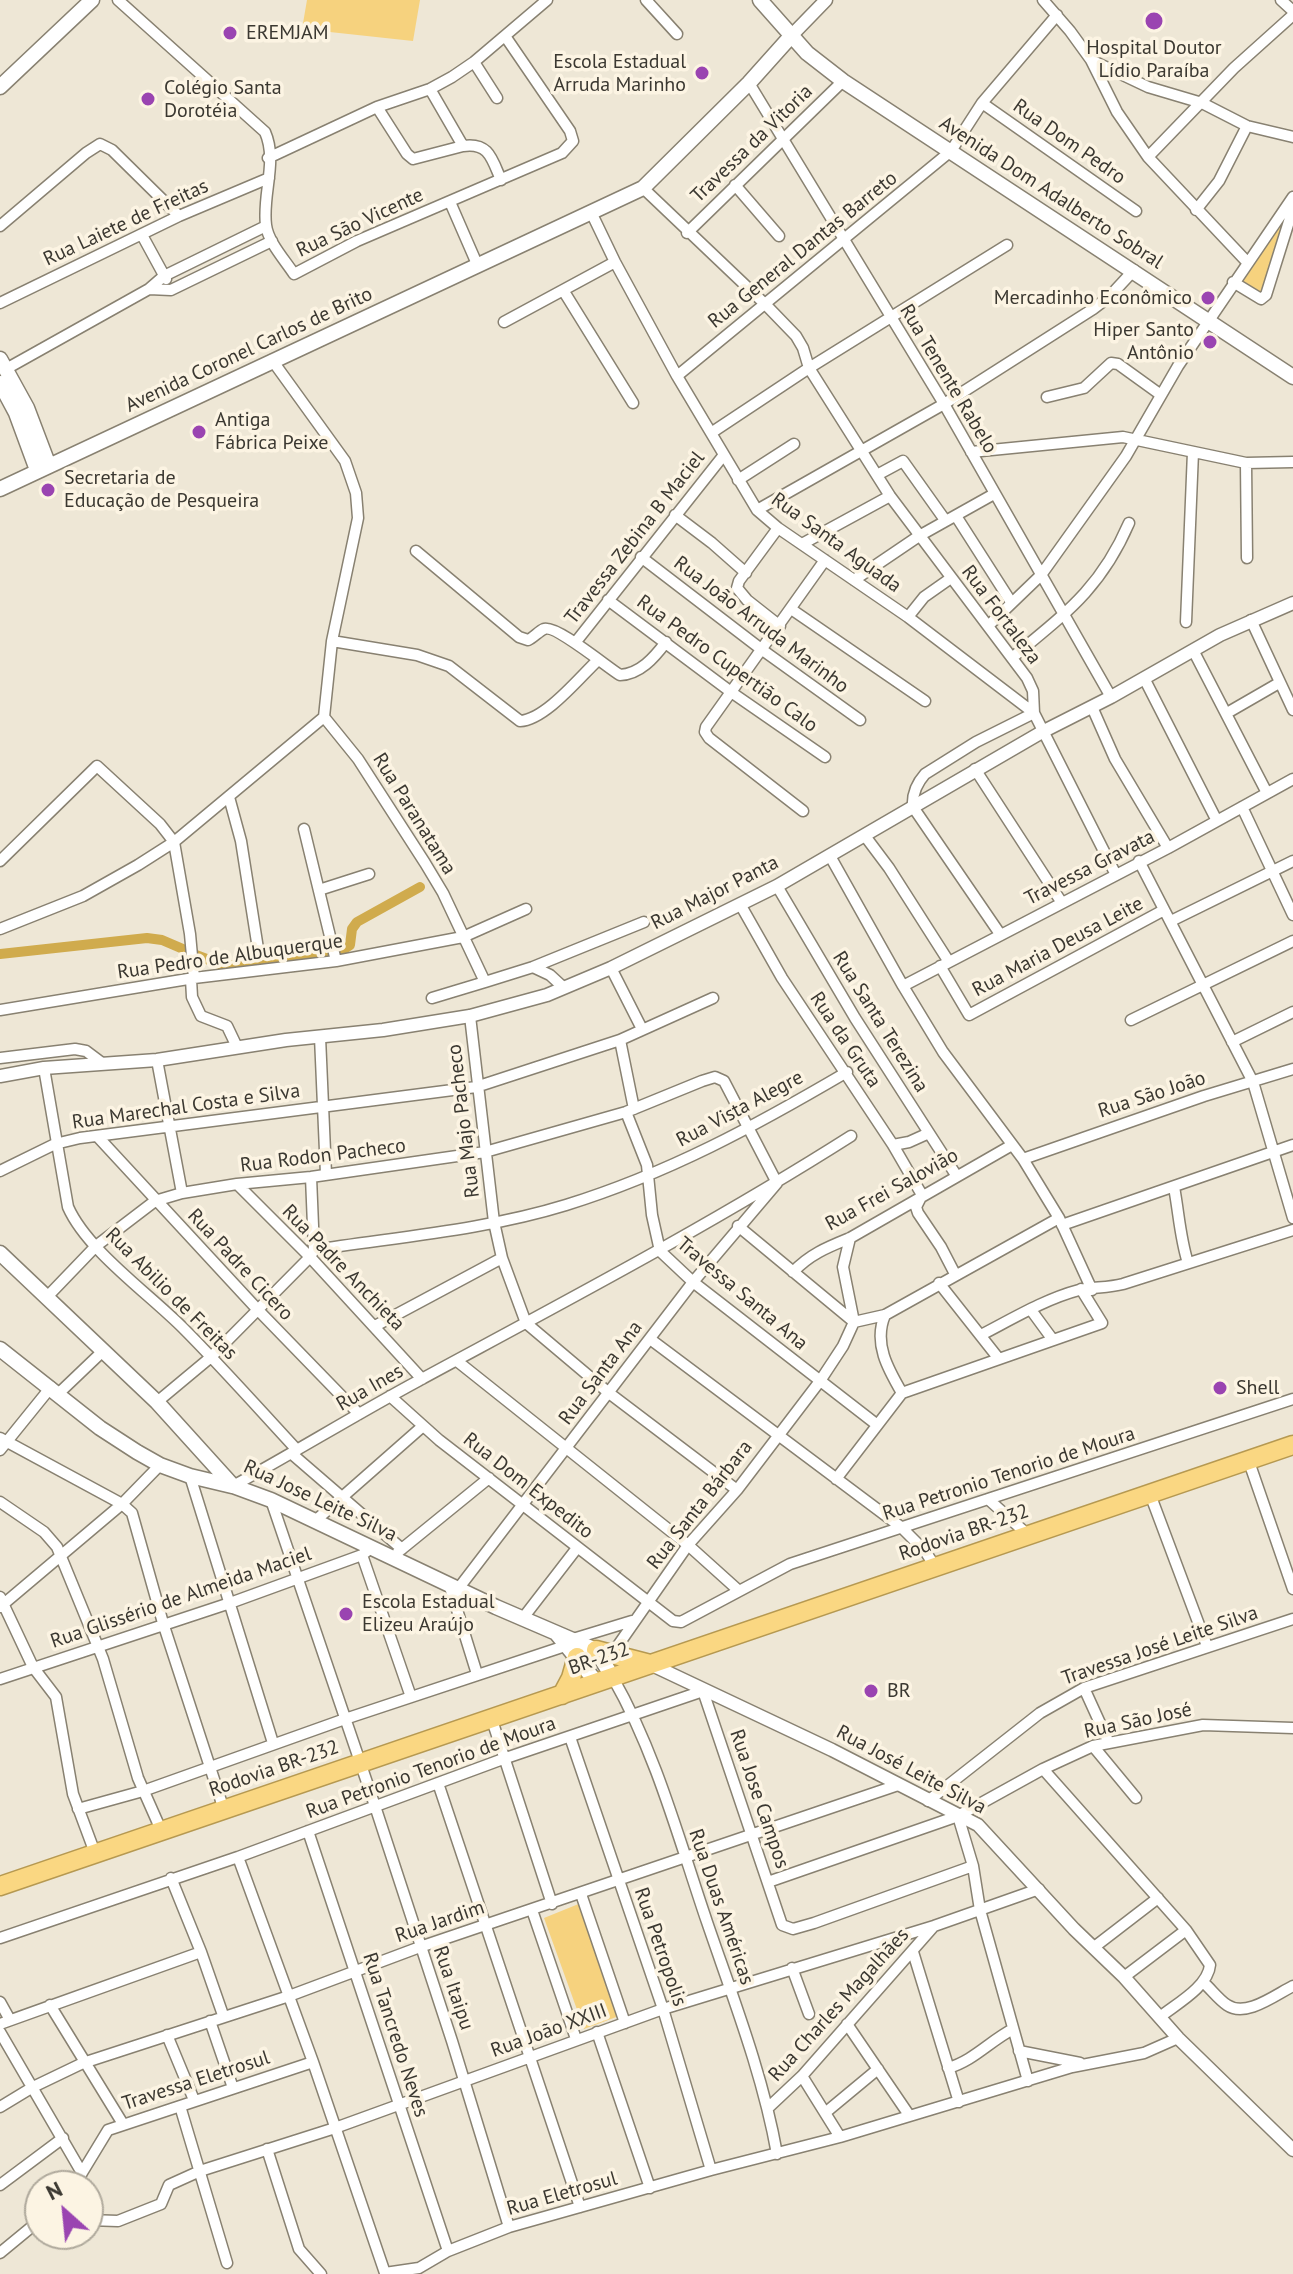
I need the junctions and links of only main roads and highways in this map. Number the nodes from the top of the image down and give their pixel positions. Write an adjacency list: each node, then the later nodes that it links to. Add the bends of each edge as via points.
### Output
1 (92, 0): 4 (main road)
2 (760, 0): 3 (main road, Avenida Dom Adalberto Sobral)
3 (792, 35): 6 (main road, Avenida Dom Adalberto Sobral, via 843,81); 7 (main road, Avenida Coronel Carlos de Brito, via 643,188)
4 (0, 87)
5 (3, 372): 7 (main road, via 27,408)
6 (1293, 377)
7 (43, 468): 8 (main road, Avenida Coronel Carlos de Brito)
8 (0, 489)
9 (0, 1253): 12 (main road, Rua Jose Leite Silva, via 157,1402)
10 (0, 1349): 12 (main road, via 120,1442 160,1465)
11 (1293, 1445): 15 (highway, Rodovia BR-232 / BR-232)
12 (233, 1486): 13 (main road, Rua Jose Leite Silva, via 315,1521 367,1552 398,1553)
13 (569, 1644): 14 (main road, Rua Jose Leite Silva); 16 (main road, Rua Jose Leite Silva); 17 (highway, via 571,1678)
14 (604, 1652): 15 (highway); 16 (main road)
15 (650, 1664): 16 (highway, BR-232 / BR-232)
16 (605, 1680): 17 (highway, BR-232 / BR-232)
17 (562, 1695): 18 (highway, Rodovia BR-232 / BR-232)
18 (0, 1886)

